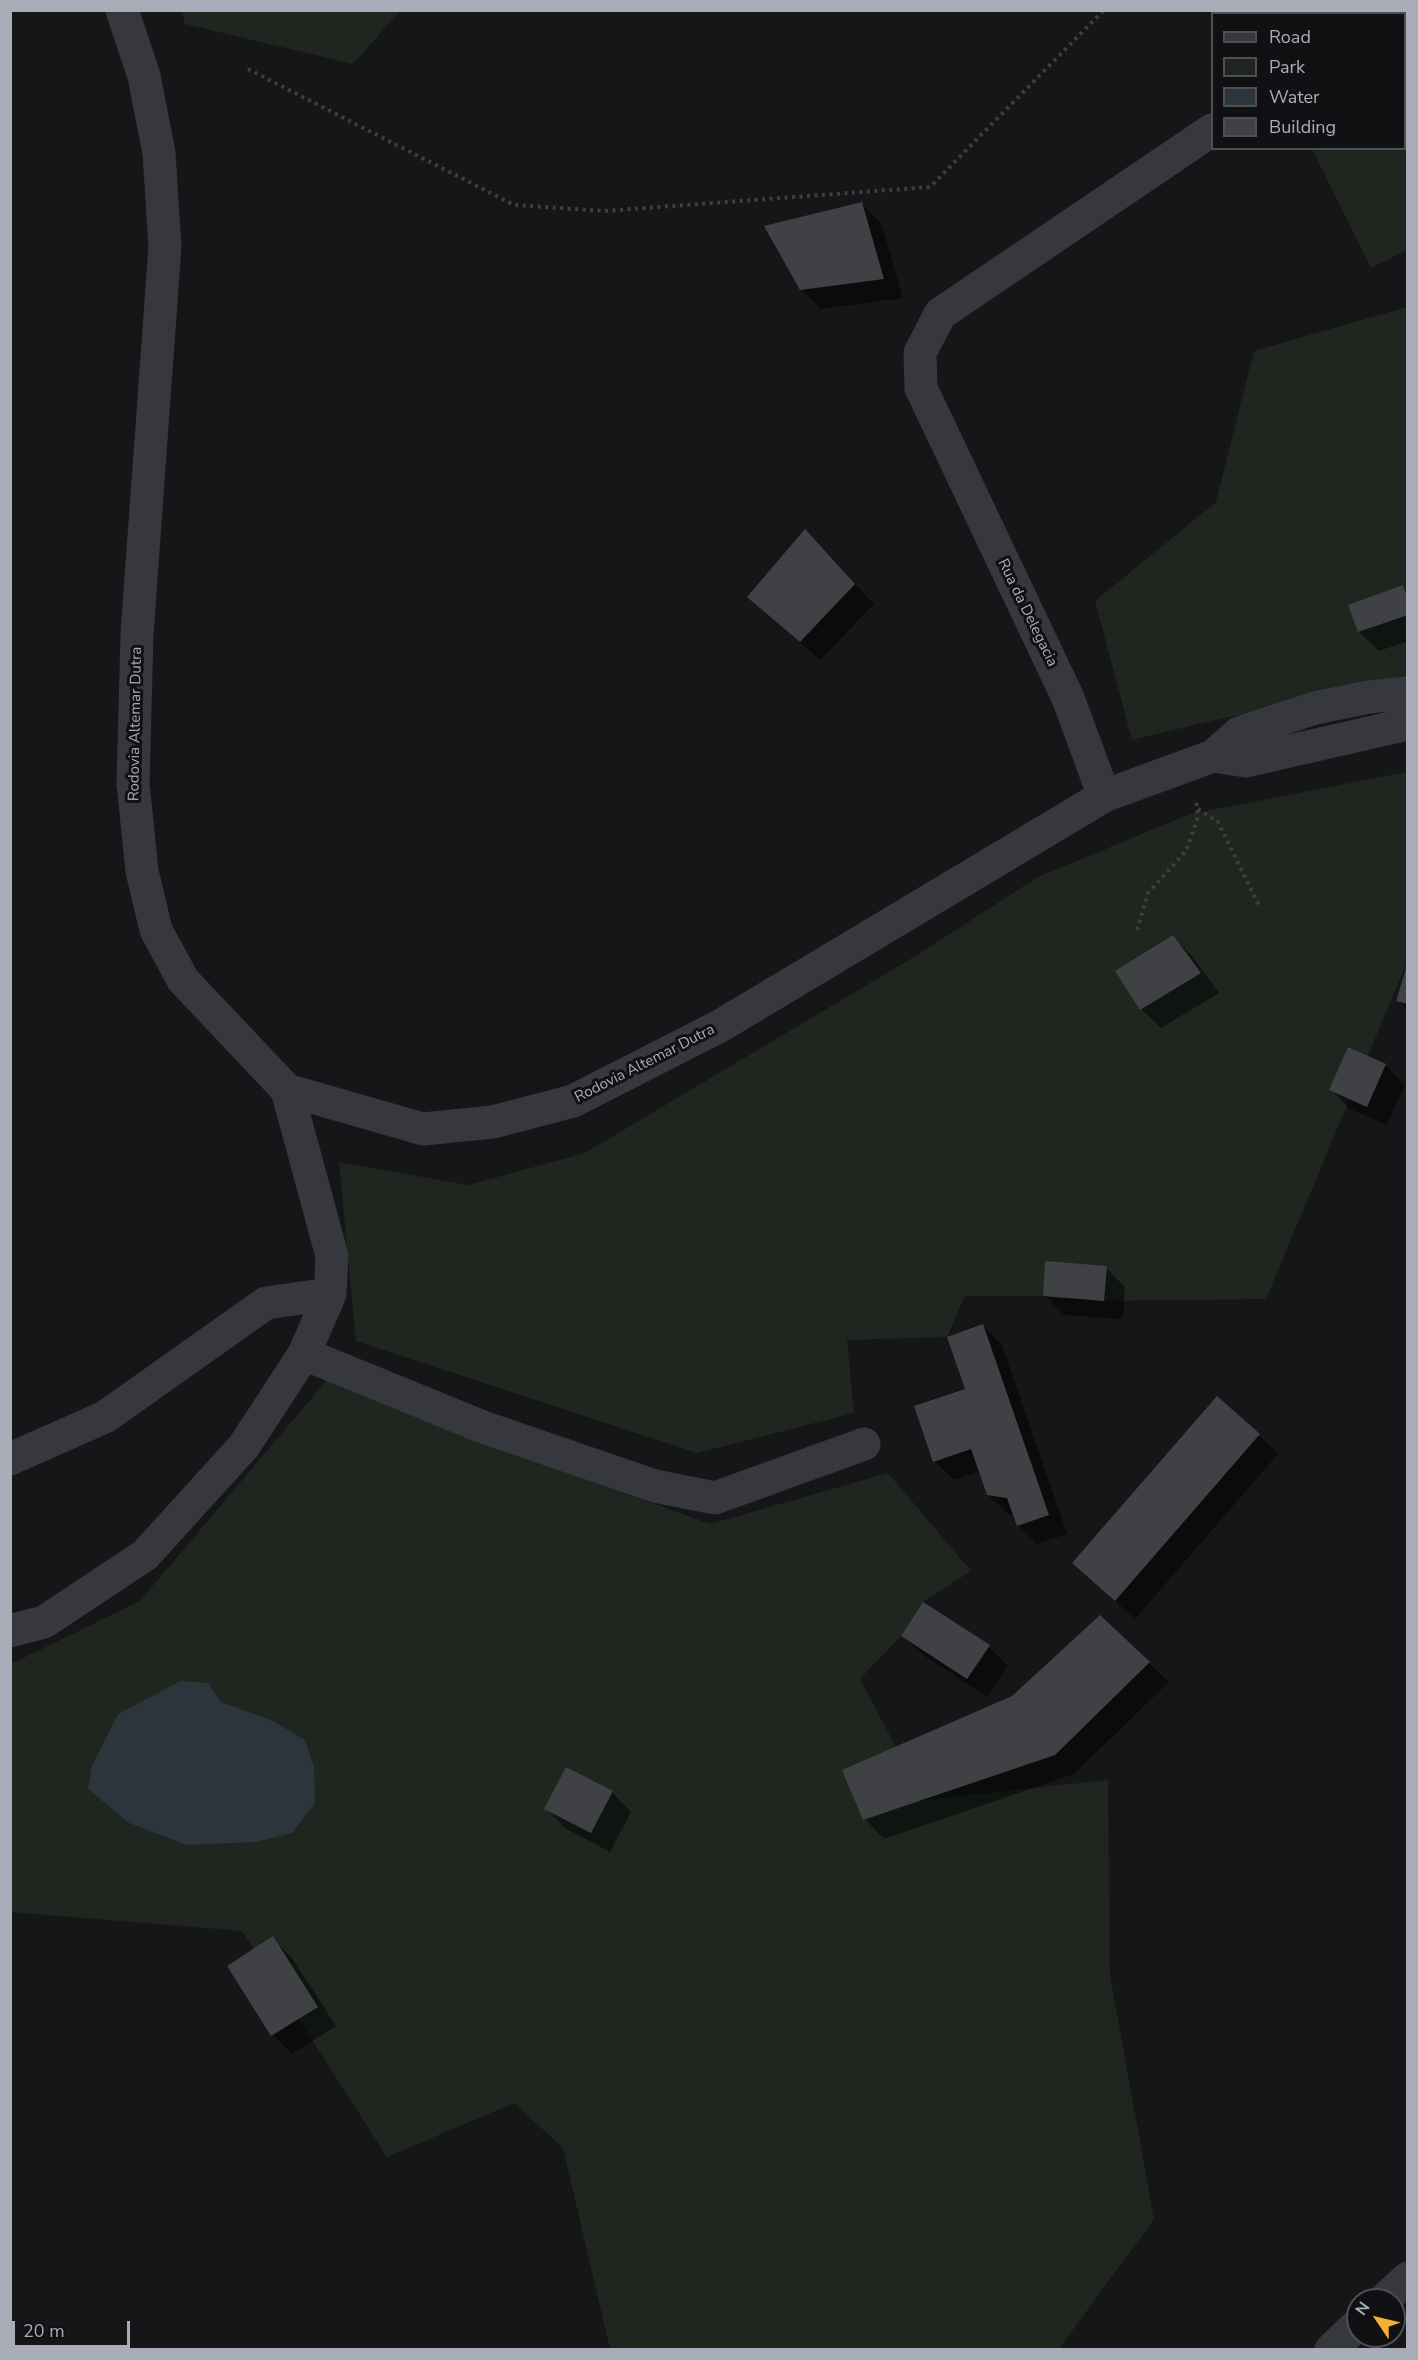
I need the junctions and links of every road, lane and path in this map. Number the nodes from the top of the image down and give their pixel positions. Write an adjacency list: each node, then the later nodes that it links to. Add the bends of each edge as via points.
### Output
1 (122, 10): 12 (street, Rodovia Altemar Dutra, via 144,76 159,153 165,246 137,634 133,784 142,871 156,930 183,980)
2 (1104, 10): 3 (path, via 930,187 605,212 514,205)
3 (248, 69)
4 (1211, 131): 8 (street, Rua da Delegacia, via 940,314 920,353 921,388 1068,698)
5 (1407, 693): 7 (street, via 1315,708 1272,721 1239,732)
6 (1407, 724): 7 (street, via 1246,761)
7 (1202, 760): 8 (street, Rodovia Altemar Dutra); 9 (path)
8 (1104, 796): 12 (street, Rodovia Altemar Dutra, via 720,1026 573,1101 493,1122 423,1129)
9 (1197, 808): 10 (path, via 1218,822); 11 (path, via 1198,817 1186,851 1148,893)
10 (1259, 906)
11 (1137, 930)
12 (287, 1090): 13 (street, via 332,1256)
13 (330, 1294): 14 (street); 16 (street, via 266,1303 105,1417)
14 (304, 1354): 15 (street, via 483,1427 655,1486 716,1498); 17 (street, via 244,1446 145,1555 44,1622)
15 (864, 1444)
16 (10, 1459)
17 (10, 1631)
18 (1346, 2335): 19 (street)
19 (1331, 2349)

